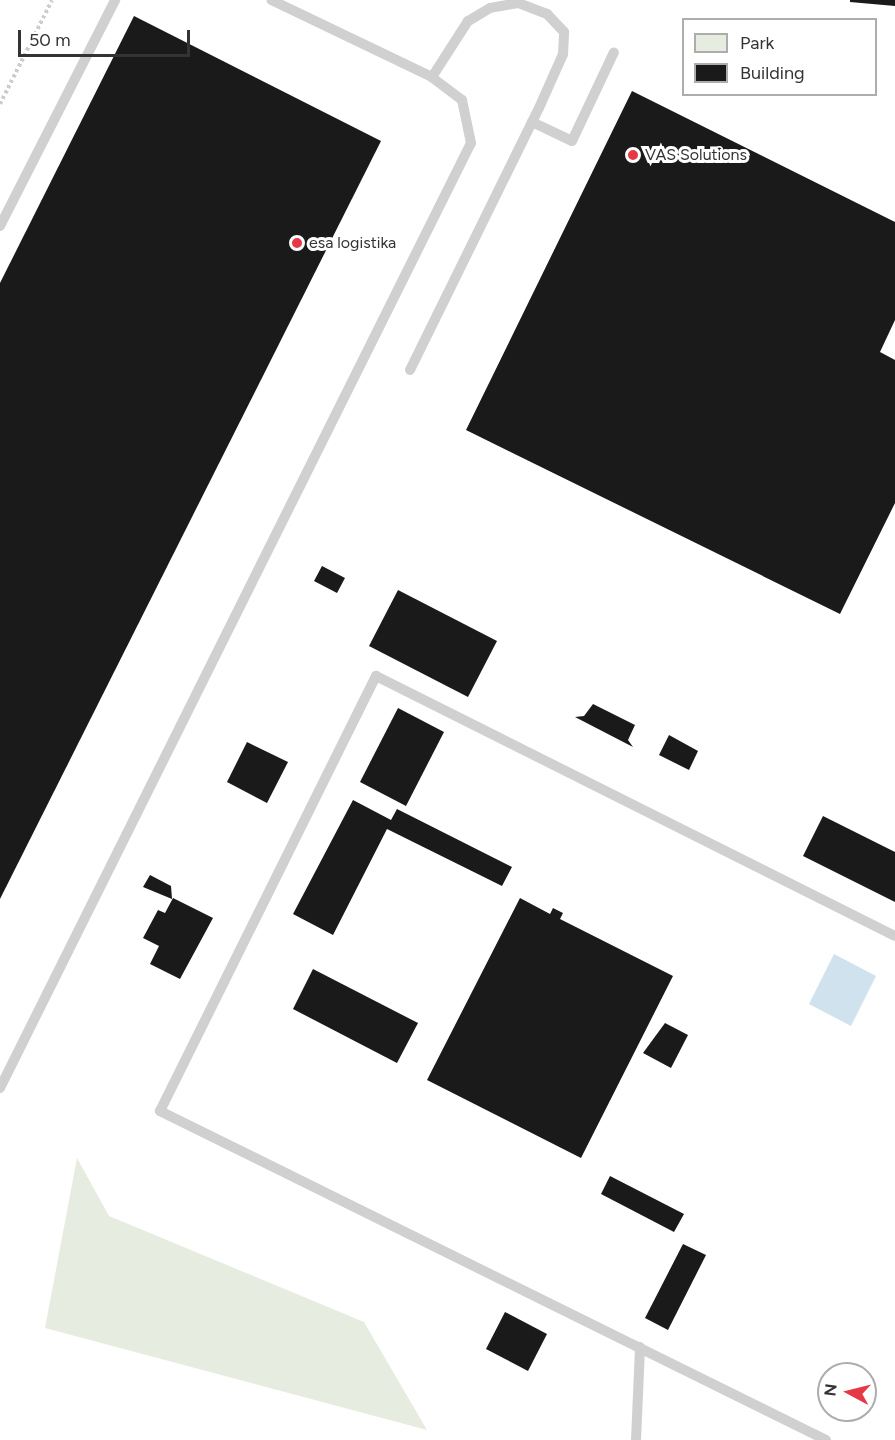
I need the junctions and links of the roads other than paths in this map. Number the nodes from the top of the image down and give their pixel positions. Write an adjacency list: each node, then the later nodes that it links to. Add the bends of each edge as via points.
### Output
1 (115, 0): 6 (lane)
2 (271, 0): 4 (lane)
3 (614, 52): 5 (lane, via 572,141)
4 (432, 77): 5 (lane, via 468,21 490,8 518,3 547,14 564,32 563,54); 9 (lane, via 462,100 471,143)
5 (532, 122): 7 (lane)
6 (0, 226)
7 (410, 370)
8 (895, 936): 10 (lane, via 376,676 160,1111)
9 (0, 1088)
10 (639, 1347): 11 (lane); 12 (lane)
11 (636, 1440)
12 (826, 1440)

